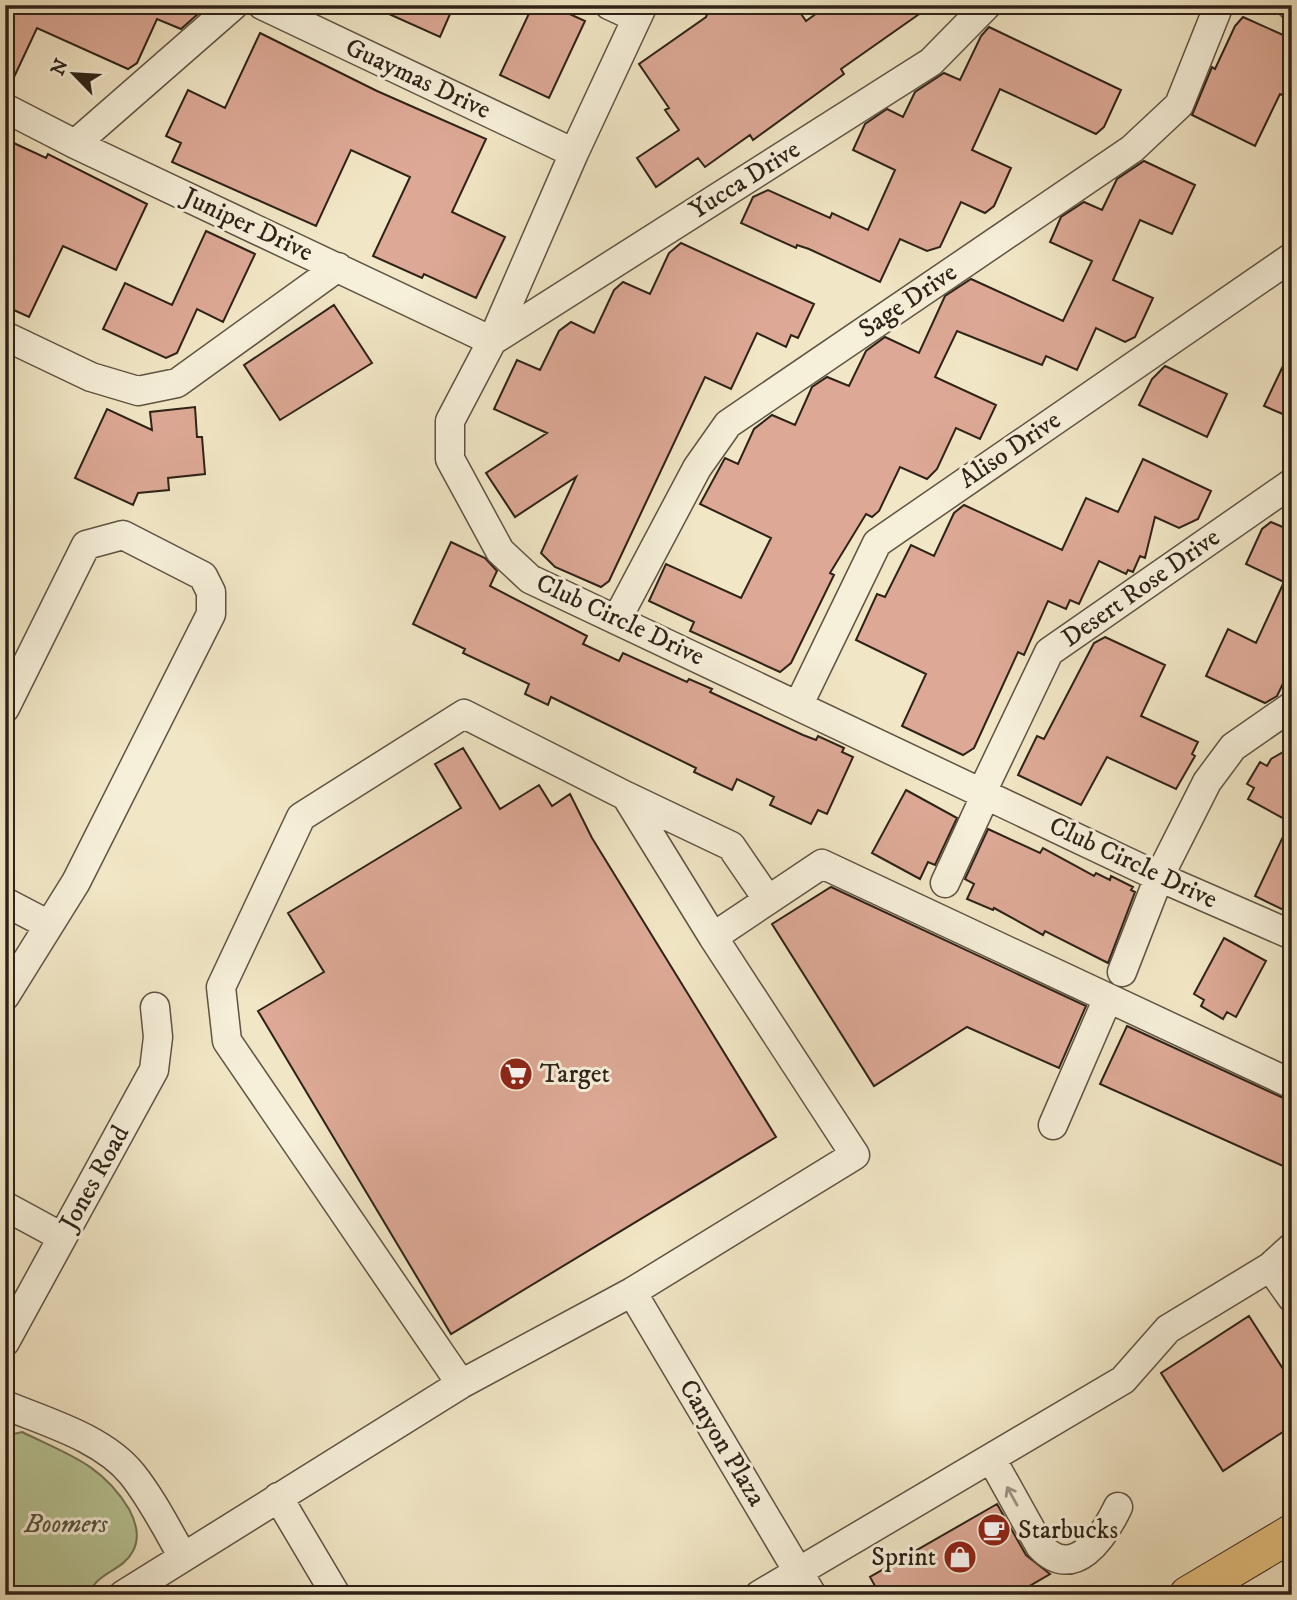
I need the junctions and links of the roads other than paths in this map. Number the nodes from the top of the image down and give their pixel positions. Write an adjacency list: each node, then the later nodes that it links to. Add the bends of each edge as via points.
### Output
1 (234, 5): 8 (street)
2 (262, 5): 9 (street, Guaymas Drive)
3 (609, 5): 6 (street)
4 (987, 5): 13 (street, Yucca Drive, via 931,62)
5 (1219, 5): 15 (street, Sage Drive, via 1178,105 1132,149 728,424 697,468)
6 (640, 12): 9 (street, Club Circle Drive)
7 (5, 108): 8 (street, Juniper Drive)
8 (75, 144): 11 (street, Juniper Drive)
9 (574, 153): 13 (street, Club Circle Drive)
10 (1292, 257): 16 (street, Aliso Drive, via 877,543)
11 (338, 267): 12 (street, via 177,383 138,391 92,377); 13 (street, Juniper Drive)
12 (5, 336)
13 (492, 341): 15 (street, Club Circle Drive, via 450,421 450,459 500,551 530,579)
14 (1292, 483): 19 (street, Desert Rose Drive, via 1049,652)
15 (617, 619): 16 (street, Club Circle Drive)
16 (799, 704): 19 (street, Club Circle Drive)
17 (1292, 706): 21 (street, via 1233,747 1207,782)
18 (5, 708): 25 (street, via 86,545 122,535 203,576 211,592 211,614 76,882)
19 (984, 793): 21 (street, Club Circle Drive); 22 (street, Desert Rose Drive)
20 (626, 796): 23 (street, via 731,846); 27 (street); 41 (street, via 464,714 301,817 221,986 227,1041)
21 (1159, 877): 26 (street, Club Circle Drive); 28 (street)
22 (945, 883)
23 (768, 900): 27 (street); 30 (street, via 822,864)
24 (5, 902): 25 (street)
25 (49, 925): 29 (street)
26 (1292, 936)
27 (713, 937): 38 (street, via 855,1155)
28 (1122, 972)
29 (5, 996)
30 (1108, 998): 32 (street); 33 (street)
31 (155, 1007): 35 (street, Jones Road, via 154,1070)
32 (1292, 1084)
33 (1053, 1125)
34 (5, 1206): 35 (street)
35 (62, 1237): 40 (street, Jones Road)
36 (1292, 1247): 37 (street)
37 (1270, 1267): 39 (street); 43 (street, via 1168,1329 1123,1380)
38 (632, 1292): 41 (street); 48 (street, Canyon Plaza)
39 (1292, 1298)
40 (5, 1342)
41 (461, 1384): 44 (street)
42 (5, 1405): 47 (street, via 104,1450 131,1472)
43 (991, 1458): 45 (street, one-way to 43, via 1096,1546 1063,1559 1049,1556); 48 (street)
44 (278, 1497): 47 (street); 50 (street)
45 (1118, 1507)
46 (1292, 1532): 52 (main road)
47 (183, 1557): 49 (street)
48 (806, 1584): 51 (street)
49 (123, 1595)
50 (336, 1595)
51 (760, 1595)
52 (1188, 1595)

